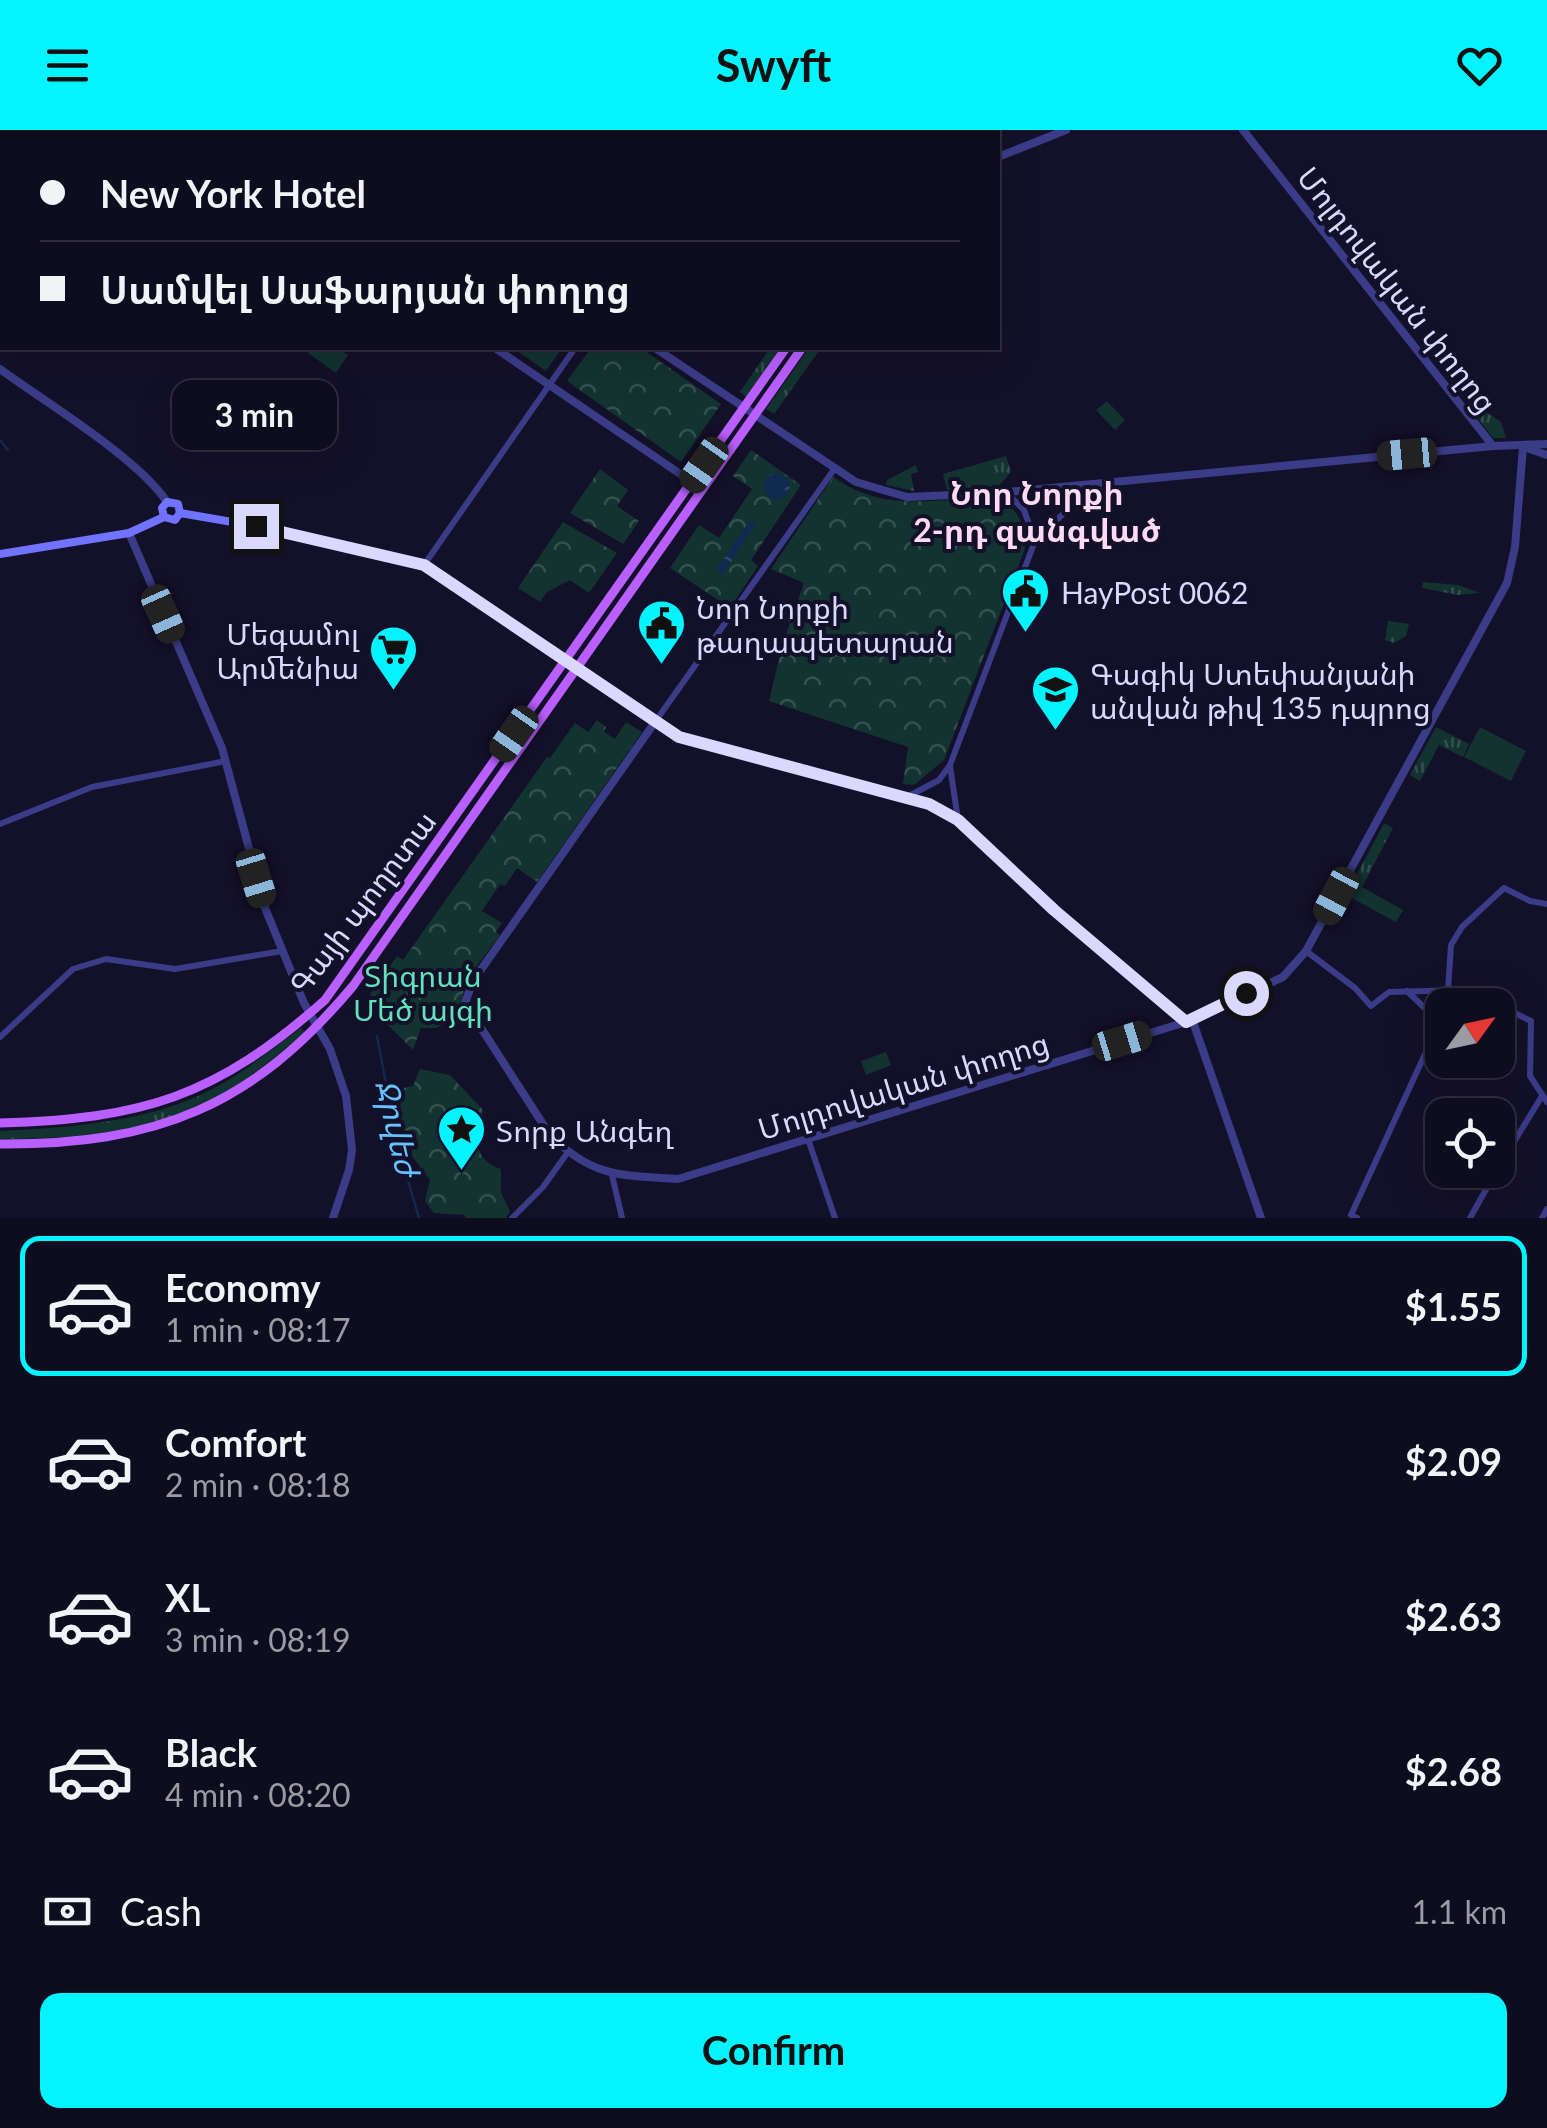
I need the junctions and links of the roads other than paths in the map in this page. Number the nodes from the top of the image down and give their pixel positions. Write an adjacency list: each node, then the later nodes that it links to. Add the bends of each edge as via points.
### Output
1 (1066, 130): 3 (street)
2 (1243, 130): 14 (street, Մոլդովական փողոց)
3 (1000, 156)
4 (498, 350): 10 (street)
5 (574, 350): 10 (street)
6 (658, 350): 11 (street)
7 (785, 350): 11 (main road, Գայի պողոտա)
8 (801, 350): 12 (main road, Գայի պողոտա)
9 (0, 369): 21 (street, via 104,444)
10 (549, 385): 18 (street); 27 (street)
11 (744, 409): 12 (street); 18 (main road, Գայի պողոտա)
12 (754, 416): 17 (street); 29 (main road, Գայի պողոտա)
13 (1547, 444): 15 (street)
14 (1493, 446): 15 (street, Մոլդովական փողոց); 19 (street)
15 (1523, 447): 16 (street); 38 (street, Մոլդովական փողոց, via 1507,583)
16 (1547, 455)
17 (835, 468): 20 (street, via 856,482 907,497); 30 (street)
18 (692, 482): 28 (main road, Գայի պողոտա)
19 (1094, 484): 20 (street); 25 (street)
20 (1006, 492): 25 (street, via 1024,510)
21 (167, 502): 22 (main road, via 178,504); 23 (main road)
22 (180, 513): 23 (main road); 27 (main road)
23 (164, 517): 24 (main road)
24 (129, 533): 26 (main road); 31 (street)
25 (1035, 541): 32 (street)
26 (0, 554)
27 (424, 565): 28 (main road)
28 (564, 660): 29 (street); 42 (main road, Գայի պողոտա, via 376,932)
29 (576, 668): 30 (street); 45 (main road, Գայի պողոտա)
30 (655, 722): 33 (street, via 679,737); 52 (street, Մոլդովական փողոց, via 466,994 468,1011)
31 (227, 761): 35 (street, via 92,788); 37 (street)
32 (950, 764): 33 (street, via 939,780); 34 (street)
33 (907, 797): 34 (street)
34 (958, 820): 44 (street)
35 (0, 824)
36 (1547, 904): 39 (street, via 1504,888 1451,945)
37 (282, 951): 42 (street); 46 (street, via 175,969 106,959 73,969)
38 (1306, 951): 40 (street, via 1370,1006 1388,992); 44 (street, Մոլդովական փողոց, via 1283,977)
39 (1448, 988)
40 (1407, 991): 41 (street); 61 (street, via 1437,1028 1351,1215)
41 (1425, 991)
42 (310, 1013): 45 (street); 48 (main road, Գայի պողոտա, via 234,1069 184,1095 106,1116)
43 (1515, 1014): 47 (street, via 1532,1022 1530,1076)
44 (1189, 1021): 49 (street, Մոլդովական փողոց); 60 (street)
45 (318, 1028): 51 (main road, Գայի պողոտա, via 222,1101 182,1119 82,1143); 56 (street, via 334,1058 351,1122 349,1170)
46 (0, 1037)
47 (1544, 1099): 50 (street)
48 (0, 1124)
49 (808, 1139): 53 (street, Մոլդովական փողոց, via 678,1179); 59 (street)
50 (1515, 1142)
51 (0, 1144)
52 (568, 1152): 53 (street, Մոլդովական փողոց); 57 (street)
53 (612, 1175): 58 (street)
54 (1487, 1188): 62 (street)
55 (1547, 1209): 63 (street)
56 (334, 1218)
57 (512, 1218)
58 (622, 1218)
59 (834, 1218)
60 (1261, 1218)
61 (1357, 1218)
62 (1470, 1218)
63 (1542, 1218)

